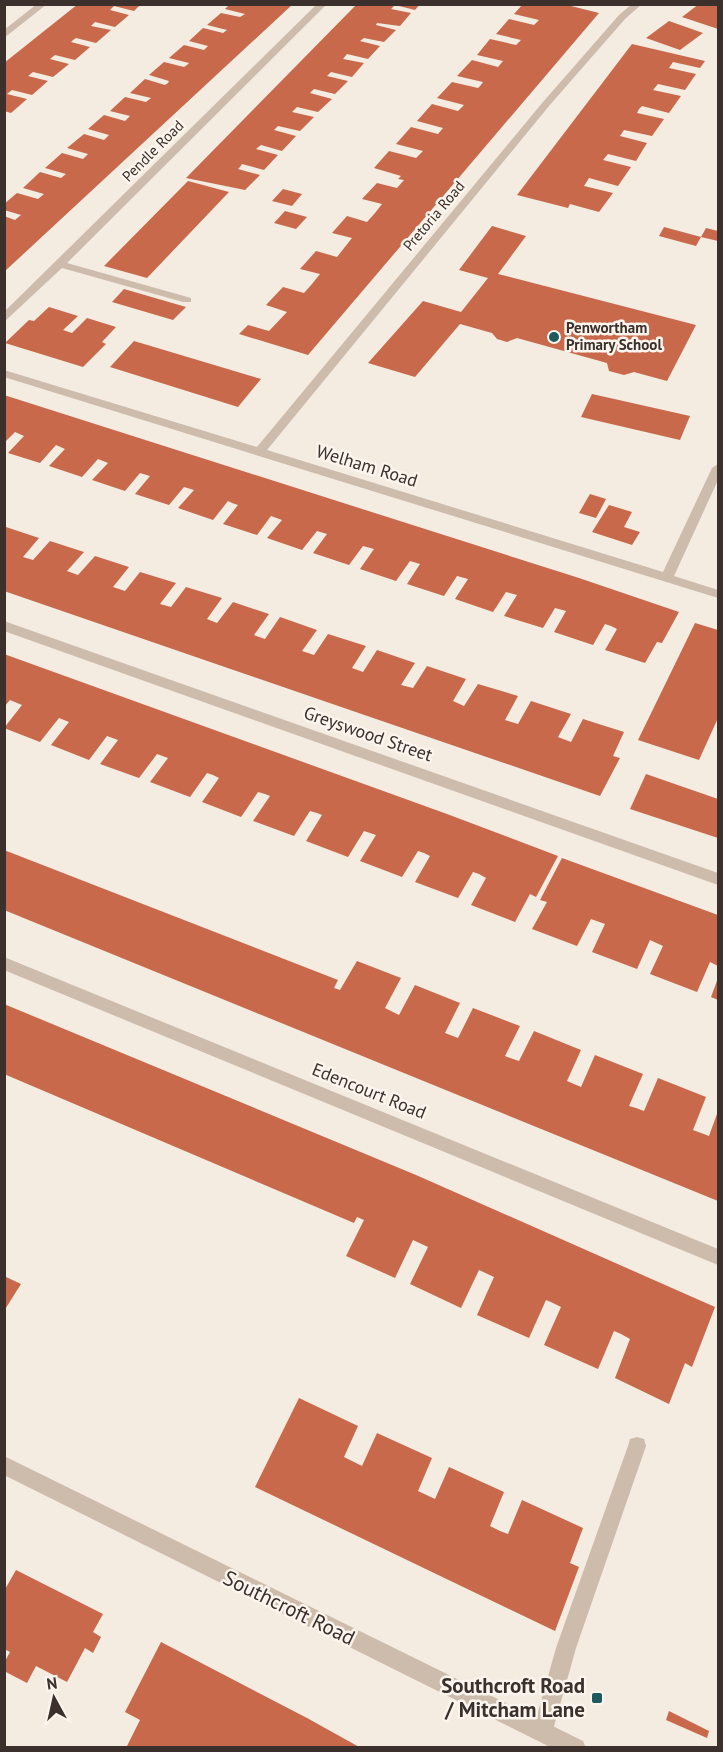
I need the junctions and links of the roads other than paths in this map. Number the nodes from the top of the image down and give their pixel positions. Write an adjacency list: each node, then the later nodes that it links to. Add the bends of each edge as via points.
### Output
1 (43, 4): 4 (street)
2 (323, 4): 5 (street, Pendle Road)
3 (638, 4): 9 (street, Pretoria Road, via 546,104)
4 (4, 35)
5 (60, 264): 6 (street); 7 (street, Pendle Road)
6 (186, 300)
7 (4, 319)
8 (4, 373): 9 (street, Welham Road)
9 (259, 452): 11 (street, Welham Road)
10 (718, 468): 11 (street)
11 (667, 577): 12 (street, Welham Road)
12 (718, 594)
13 (4, 626): 14 (street, Greyswood Street)
14 (718, 879)
15 (4, 963): 16 (street, Edencourt Road)
16 (718, 1257)
17 (637, 1446): 19 (street, via 566,1648)
18 (4, 1465): 19 (street, Southcroft Road)
19 (543, 1730): 20 (street, Southcroft Road)
20 (576, 1748)

